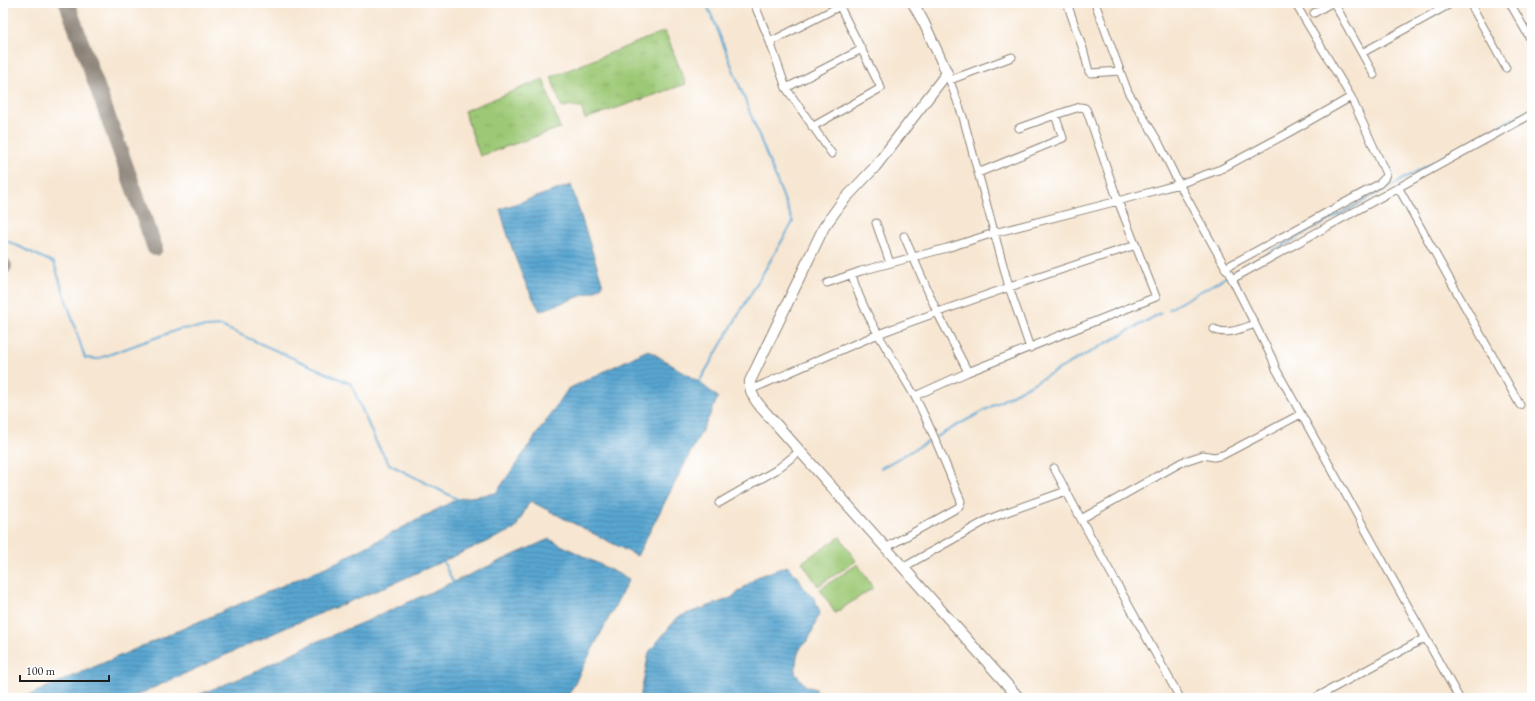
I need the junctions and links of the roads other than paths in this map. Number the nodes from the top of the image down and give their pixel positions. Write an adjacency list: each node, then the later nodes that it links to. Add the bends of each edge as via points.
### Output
1 (754, 3): 12 (street)
2 (913, 3): 20 (street)
3 (1067, 3): 18 (street, via 1089,72)
4 (1095, 3): 18 (street)
5 (1295, 3): 22 (street)
6 (1333, 3): 11 (street); 15 (street)
7 (1452, 3): 15 (street)
8 (1470, 3): 17 (street)
9 (1510, 3): 13 (street)
10 (841, 4): 12 (street); 14 (street)
11 (1314, 13)
12 (770, 42): 21 (street)
13 (1532, 42)
14 (862, 49): 21 (street); 25 (street, via 881,88)
15 (1362, 53): 19 (street)
16 (1012, 56): 20 (street)
17 (1506, 68)
18 (1120, 71): 29 (street, via 1128,92 1158,141)
19 (1374, 75)
20 (949, 76): 28 (street); 49 (street, via 875,167 842,202 824,227 750,381)
21 (786, 88): 25 (street)
22 (1351, 97): 29 (street, via 1221,169); 38 (street, via 1386,174 1384,179 1348,202)
23 (1532, 114): 30 (street)
24 (1055, 115): 26 (street); 28 (street, via 1064,136 1062,139); 31 (street, via 1080,107 1085,108)
25 (812, 127): 27 (street)
26 (1019, 128)
27 (832, 154)
28 (978, 173): 33 (street)
29 (1179, 184): 31 (street); 38 (street)
30 (1398, 187): 40 (street); 51 (street)
31 (1118, 201): 33 (street); 35 (street)
32 (876, 223): 37 (street)
33 (994, 233): 36 (street); 42 (street)
34 (904, 236): 36 (street)
35 (1136, 245): 42 (street); 47 (street, via 1156,295 1155,299)
36 (912, 257): 37 (street); 43 (street)
37 (890, 263): 39 (street)
38 (1226, 269): 40 (street)
39 (852, 275): 41 (street); 46 (street)
40 (1231, 278): 44 (street)
41 (827, 283)
42 (1009, 287): 43 (street); 47 (street)
43 (937, 312): 46 (street); 48 (street)
44 (1255, 324): 45 (street, via 1226,332); 52 (street, via 1276,369)
45 (1214, 329)
46 (879, 334): 49 (street); 50 (street)
47 (1030, 348): 48 (street)
48 (968, 372): 50 (street)
49 (750, 390): 53 (street)
50 (915, 396): 58 (street, via 961,505)
51 (1520, 404)
52 (1302, 414): 57 (street, via 1223,455 1203,455 1182,462); 60 (street)
53 (800, 451): 56 (street, via 776,470); 58 (street)
54 (1054, 468): 55 (street)
55 (1066, 491): 57 (street); 59 (street, via 989,519)
56 (719, 504)
57 (1081, 519): 62 (street)
58 (887, 547): 59 (street)
59 (904, 567): 61 (street)
60 (1426, 638): 63 (street); 64 (street)
61 (1019, 698)
62 (1180, 698)
63 (1315, 698)
64 (1459, 698)

